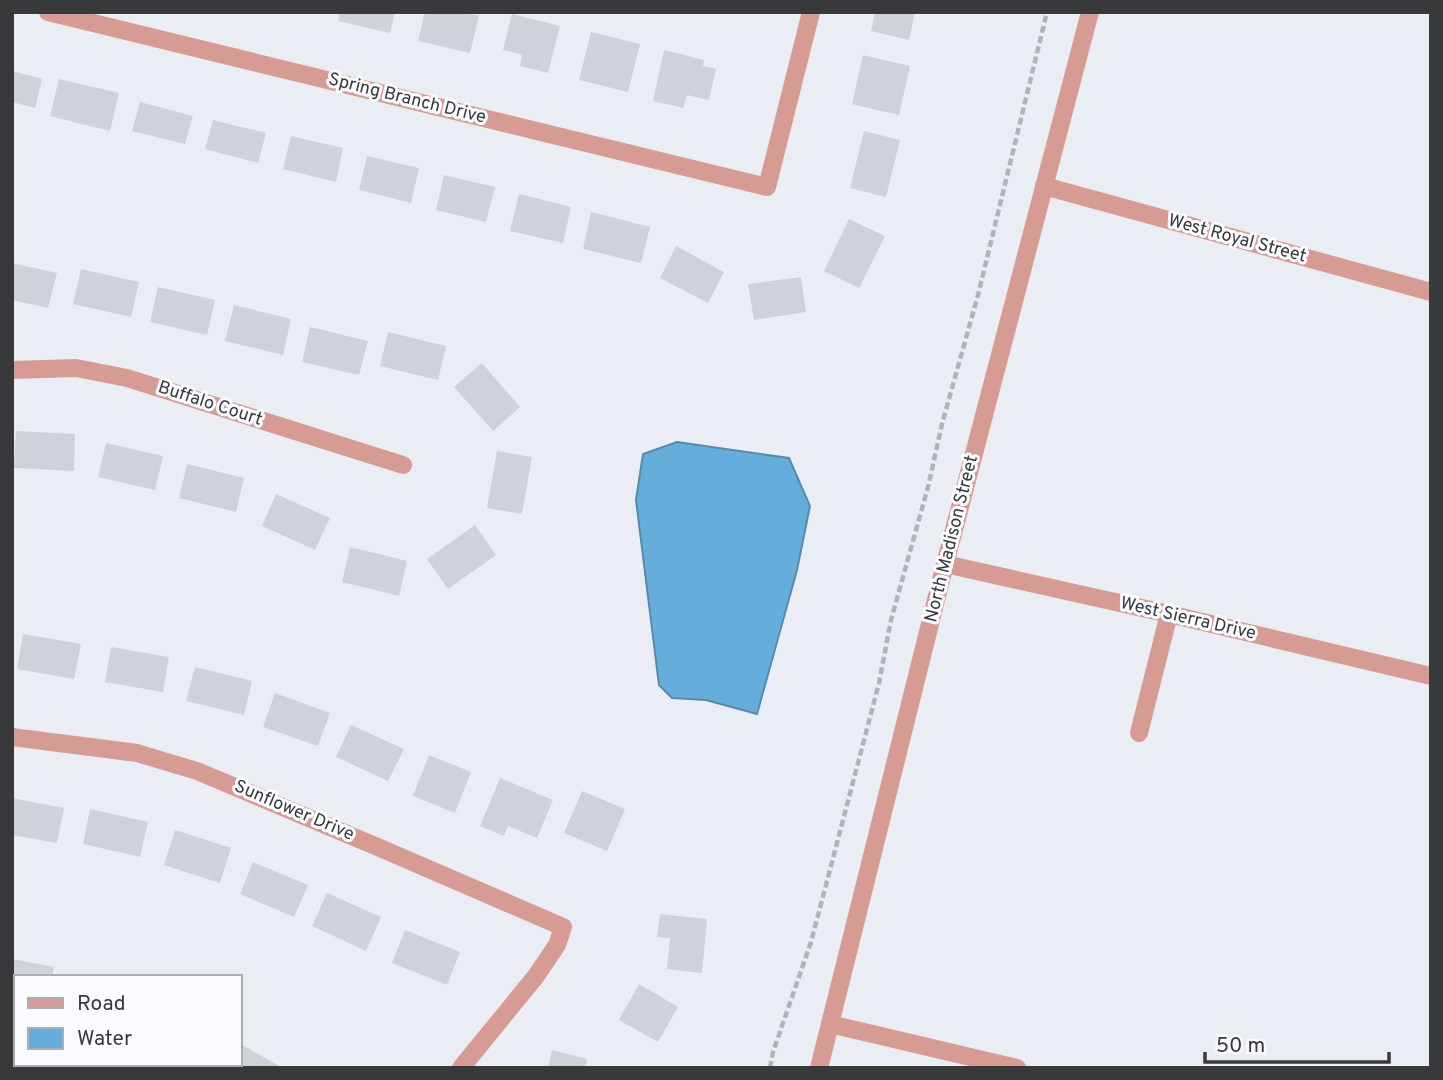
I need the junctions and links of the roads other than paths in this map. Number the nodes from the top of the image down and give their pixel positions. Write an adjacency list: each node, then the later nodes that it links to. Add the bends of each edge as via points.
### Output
1 (48, 12): 2 (street, Spring Branch Drive, via 766,187)
2 (811, 12)
3 (1090, 12): 4 (street, North Madison Street)
4 (1044, 186): 5 (street, West Royal Street); 8 (street, North Madison Street)
5 (1431, 292)
6 (12, 370): 7 (street, Buffalo Court, via 76,368 127,378)
7 (403, 466)
8 (945, 564): 9 (street, West Sierra Drive); 13 (street, North Madison Street)
9 (1169, 614): 10 (street, West Sierra Drive); 11 (street)
10 (1431, 676)
11 (1139, 733)
12 (12, 737): 14 (street, Sunflower Drive, via 137,753 197,771 563,927 536,976)
13 (830, 1024): 15 (street, North Madison Street); 16 (street)
14 (461, 1068)
15 (819, 1068)
16 (1017, 1068)

